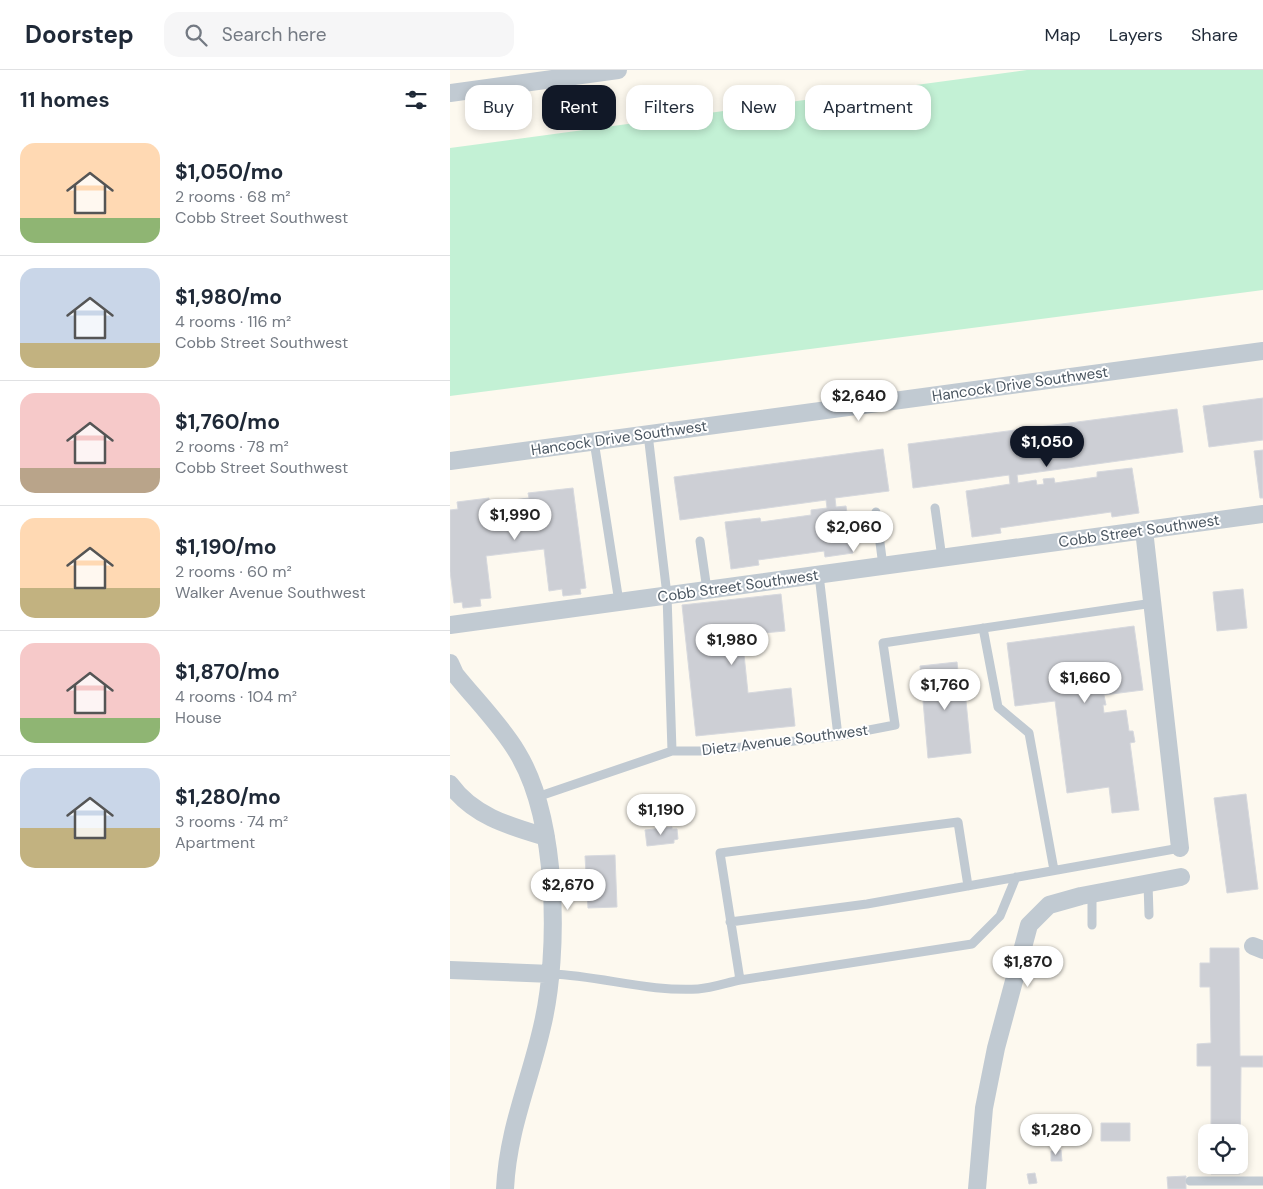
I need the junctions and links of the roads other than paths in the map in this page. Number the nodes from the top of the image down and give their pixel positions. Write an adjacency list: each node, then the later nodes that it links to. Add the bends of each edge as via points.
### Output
1 (618, 70): 2 (street)
2 (450, 93)
3 (1263, 351): 4 (street, Hancock Drive Southwest)
4 (648, 434): 5 (street, Hancock Drive Southwest); 16 (lane)
5 (594, 441): 6 (street, Hancock Drive Southwest); 17 (lane)
6 (450, 461)
7 (935, 508): 12 (lane)
8 (876, 512): 13 (lane)
9 (1263, 514): 10 (street, Cobb Street Southwest)
10 (1144, 530): 12 (street, Cobb Street Southwest); 18 (street)
11 (700, 541): 15 (lane)
12 (942, 558): 13 (street, Cobb Street Southwest)
13 (883, 566): 14 (street, Cobb Street Southwest)
14 (818, 575): 15 (street, Cobb Street Southwest); 22 (lane)
15 (707, 590): 16 (street, Cobb Street Southwest)
16 (667, 595): 17 (street, Cobb Street Southwest); 23 (lane)
17 (619, 602): 19 (street, Cobb Street Southwest)
18 (1153, 603): 20 (lane, Dietz Avenue Southwest); 27 (street)
19 (450, 624)
20 (983, 628): 22 (lane, Dietz Avenue Southwest, via 884,643 895,724); 28 (lane, via 998,707 1029,733)
21 (450, 663): 25 (street, via 455,674 517,752)
22 (838, 736): 23 (lane, Dietz Avenue Southwest)
23 (672, 752): 25 (lane, Dietz Avenue Southwest)
24 (450, 784): 26 (street, via 461,800 489,817)
25 (537, 797): 26 (street)
26 (546, 837): 38 (street)
27 (1180, 848): 28 (lane)
28 (1054, 870): 29 (lane)
29 (1016, 877): 32 (lane); 39 (lane, via 1000,916 972,944)
30 (1181, 877): 31 (street)
31 (1148, 883): 33 (street); 34 (lane)
32 (968, 886): 35 (lane, via 868,904); 35 (lane, via 958,822 720,853)
33 (1092, 894): 36 (lane); 43 (street, via 1049,905 1030,925 994,1056 984,1108)
34 (1149, 915)
35 (730, 922): 39 (lane)
36 (1092, 925)
37 (450, 970): 38 (street)
38 (552, 974): 39 (lane, via 580,975 635,986 699,989); 42 (street, via 542,1026 510,1141)
39 (740, 980)
40 (1190, 1181): 41 (lane)
41 (1263, 1181)
42 (505, 1189)
43 (977, 1189)

